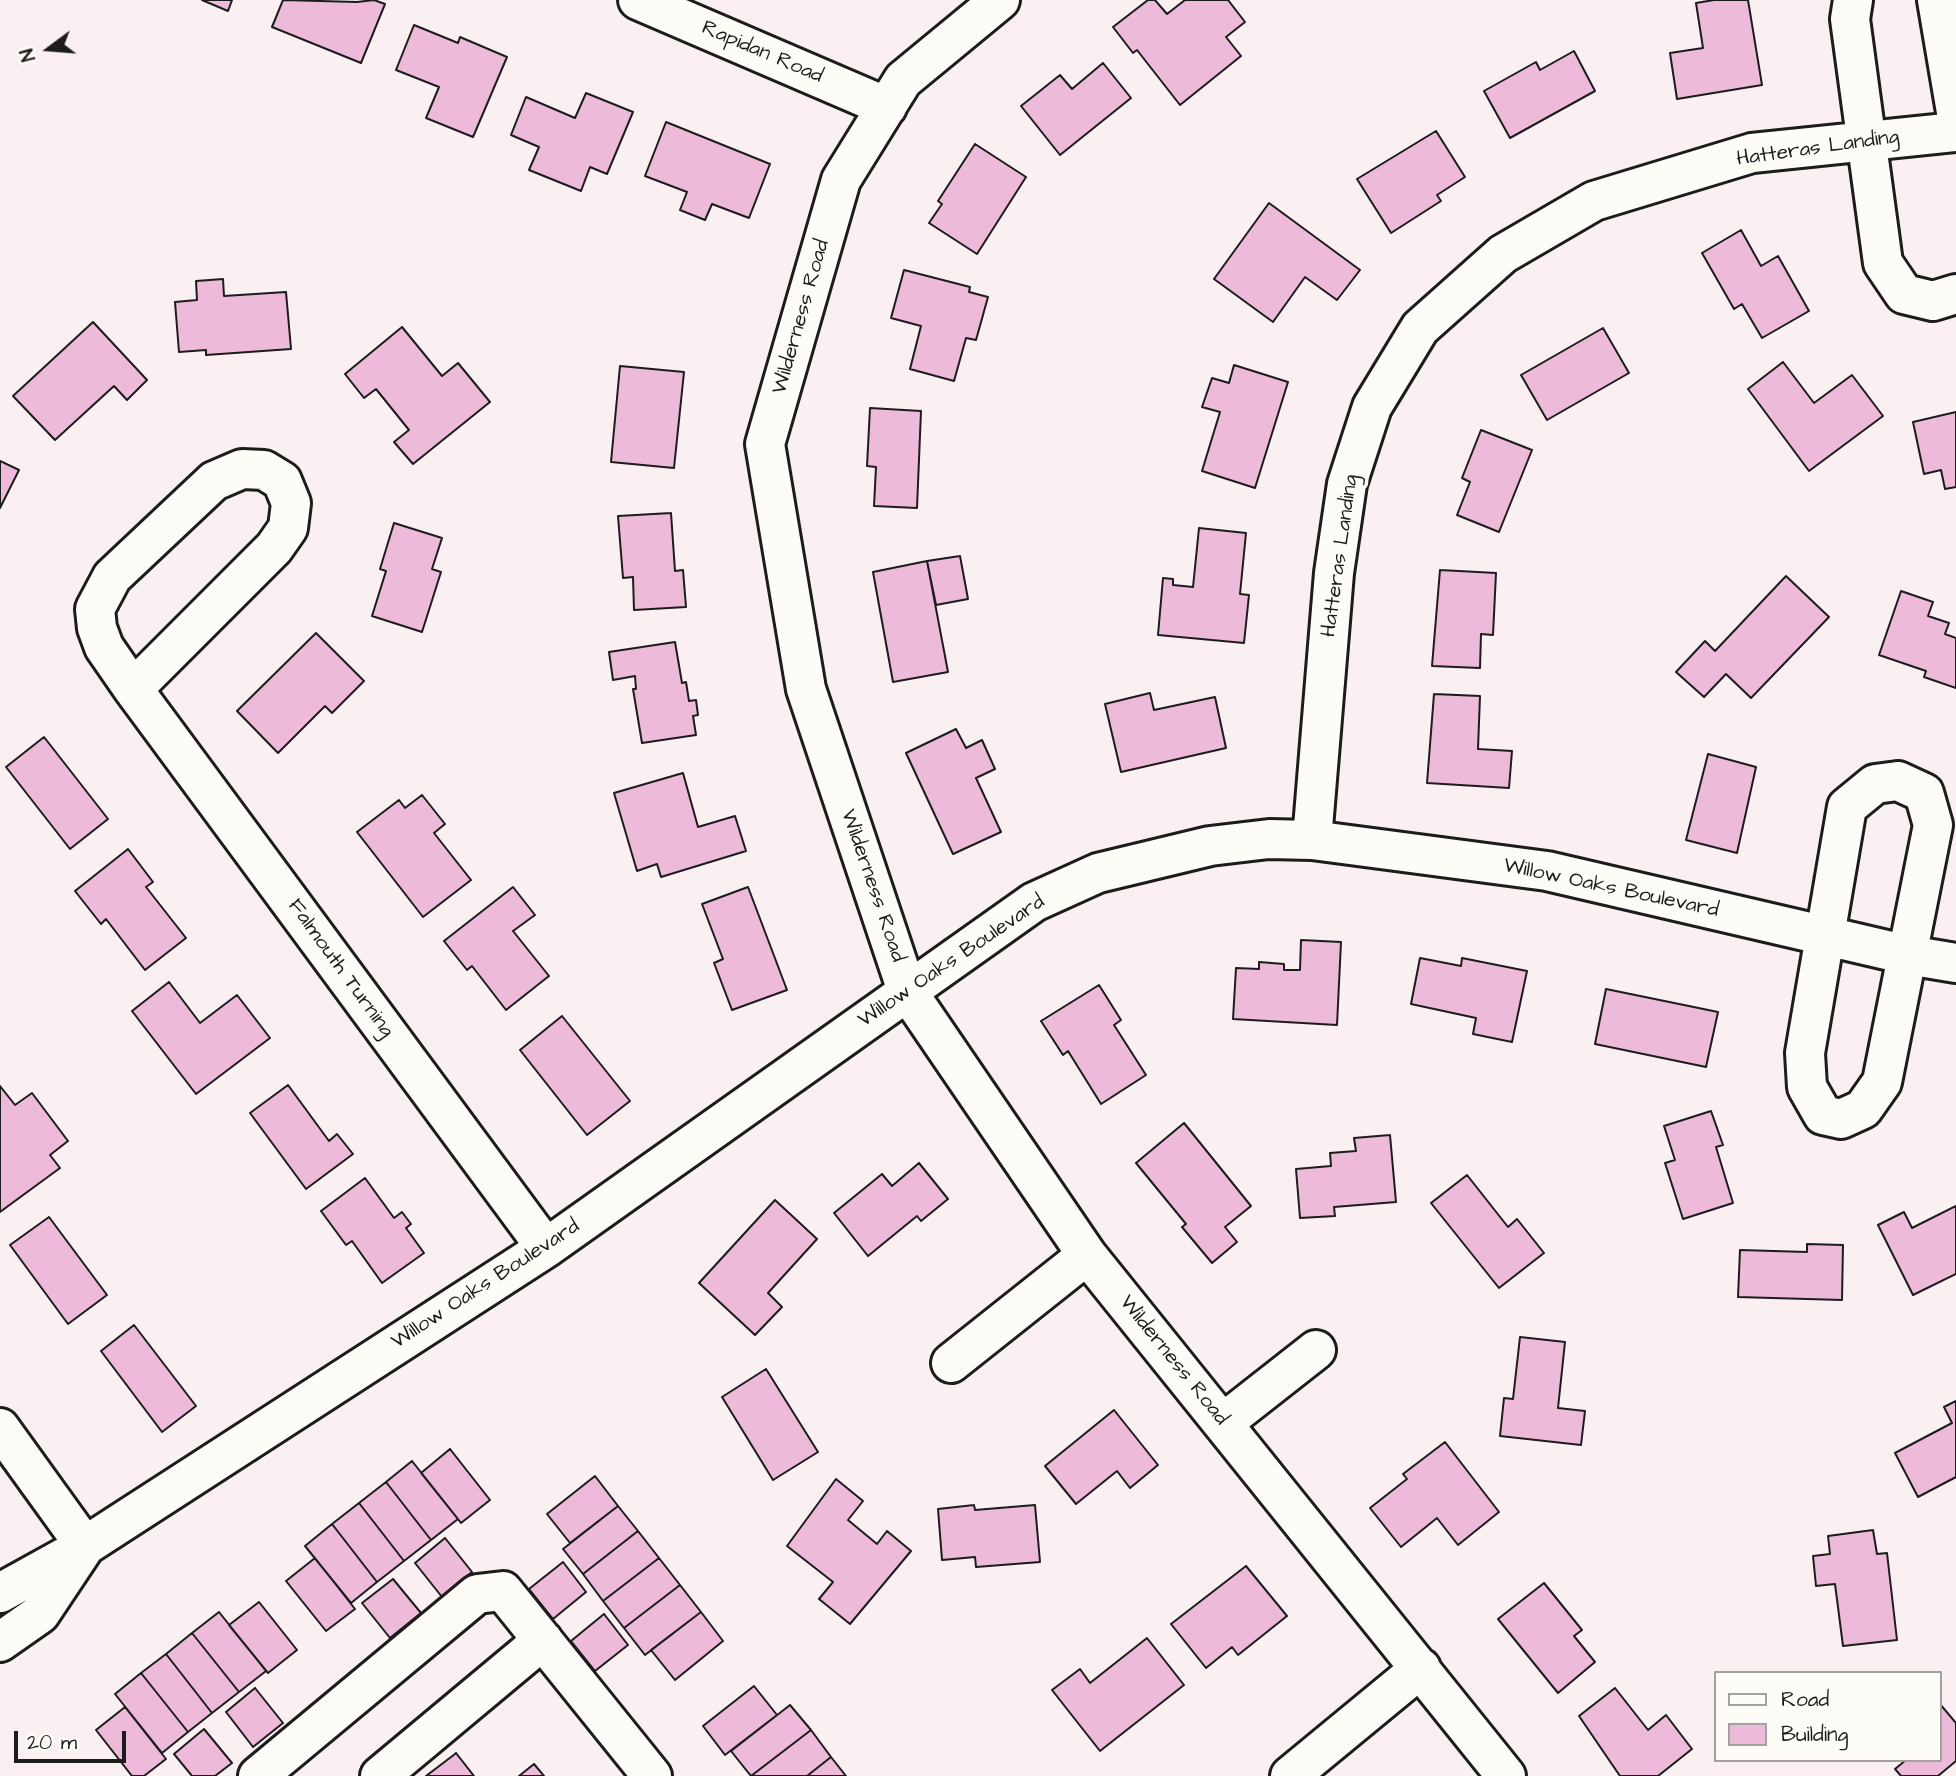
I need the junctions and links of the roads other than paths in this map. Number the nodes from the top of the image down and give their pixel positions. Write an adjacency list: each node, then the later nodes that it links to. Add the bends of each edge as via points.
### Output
1 (638, 0): 5 (street, Rapidan Road)
2 (1000, 0): 5 (street, Wilderness Road, via 904,80)
3 (1853, 0): 8 (street, via 1850,19)
4 (1937, 0): 6 (street)
5 (887, 107): 15 (street, Wilderness Road, via 841,180 765,444 806,690)
6 (1956, 112)
7 (1956, 132): 8 (street, Hatteras Landing)
8 (1866, 141): 9 (street, via 1883,264 1904,294 1933,301); 11 (street, Hatteras Landing, via 1752,153 1594,201 1503,254 1420,328 1372,407 1347,484 1334,573)
9 (1956, 294)
10 (133, 690): 10 (street, Falmouth Turning, via 97,628 95,609 112,577 214,481 242,469 264,470 282,481 292,503 288,528 274,548); 16 (street, Falmouth Turning)
11 (1312, 841): 12 (street, Willow Oaks Boulevard, via 1547,871); 15 (street, Willow Oaks Boulevard, via 1269,839 1210,846 1098,873 1034,902)
12 (1827, 937): 13 (street, Willow Oaks Boulevard); 13 (street, via 1847,807 1875,784 1898,781 1924,793 1933,825); 13 (street, via 1805,1053 1807,1087 1823,1115 1841,1119 1863,1109 1882,1082)
13 (1908, 955): 14 (street, Willow Oaks Boulevard)
14 (1956, 963)
15 (907, 991): 16 (street, Willow Oaks Boulevard); 17 (street, Wilderness Road)
16 (546, 1248): 22 (street, Willow Oaks Boulevard)
17 (1087, 1255): 19 (street); 20 (street, Wilderness Road)
18 (1316, 1350): 20 (street)
19 (951, 1363)
20 (1223, 1423): 26 (street, Wilderness Road)
21 (0, 1428): 22 (street)
22 (85, 1546): 23 (street, Willow Oaks Boulevard); 25 (street, Willow Oaks Boulevard, via 40,1614)
23 (0, 1593)
24 (543, 1640): 27 (street, via 503,1591 477,1594); 28 (street); 29 (street)
25 (0, 1642)
26 (1421, 1668): 30 (street); 31 (street, Wilderness Road)
27 (258, 1776)
28 (380, 1776)
29 (652, 1776)
30 (1290, 1776)
31 (1506, 1776)

